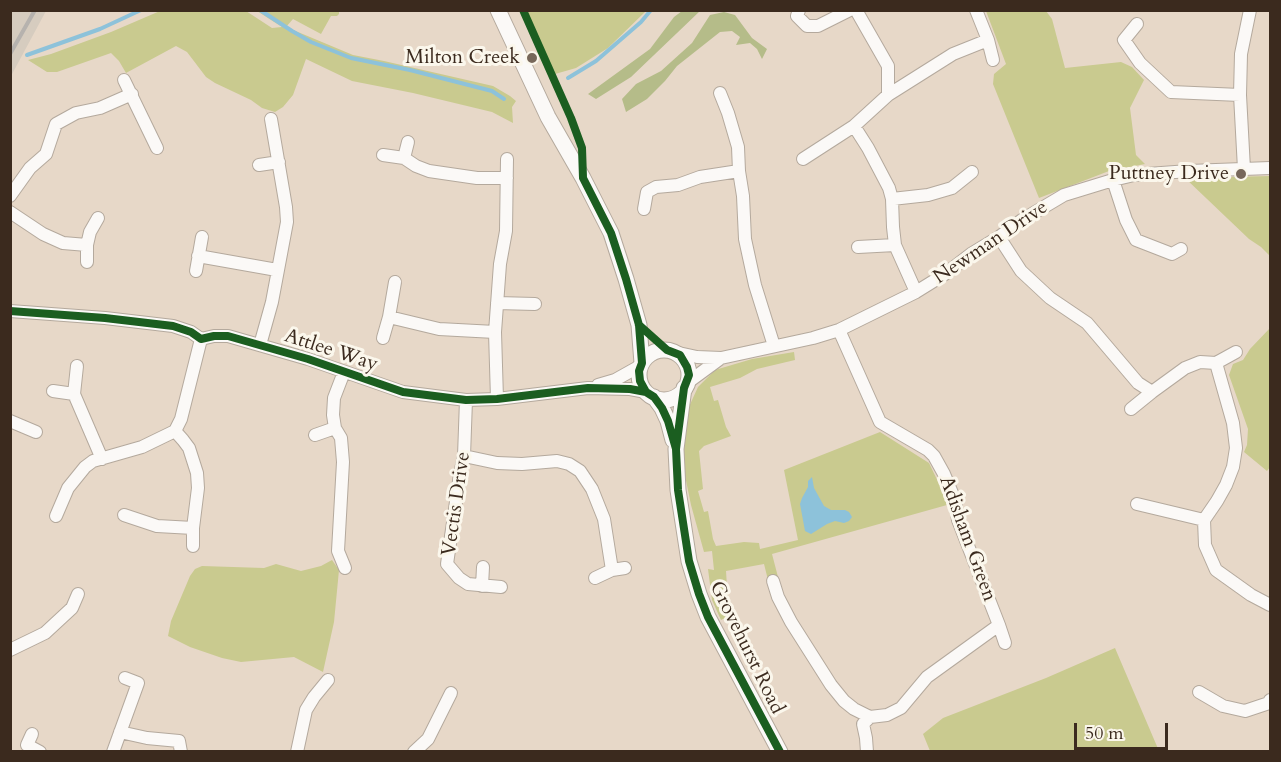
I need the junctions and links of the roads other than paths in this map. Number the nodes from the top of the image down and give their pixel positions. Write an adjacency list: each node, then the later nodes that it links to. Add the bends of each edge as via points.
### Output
1 (498, 10): 52 (street, via 548,117 611,233)
2 (799, 10): 3 (street, via 797,16 807,26 818,26)
3 (850, 10)
4 (856, 10): 13 (street, via 888,66)
5 (976, 10): 8 (street)
6 (1250, 10): 14 (street, via 1241,54)
7 (1137, 24): 14 (street, via 1124,40 1140,63 1171,92)
8 (988, 40): 9 (street); 13 (street, via 953,54)
9 (993, 60)
10 (124, 80): 12 (street)
11 (720, 93): 27 (street, via 738,147)
12 (132, 94): 18 (street); 31 (street, via 56,124 46,154 30,168)
13 (888, 95): 16 (street)
14 (1240, 95): 26 (street)
15 (271, 118): 23 (street)
16 (854, 126): 22 (street); 32 (street, via 882,173)
17 (408, 142): 20 (street)
18 (157, 148)
19 (383, 154): 20 (street)
20 (404, 158): 29 (street, via 429,171)
21 (507, 159): 29 (street)
22 (803, 159)
23 (279, 162): 24 (street); 44 (street, via 287,222)
24 (259, 165)
25 (1270, 168): 26 (street, Newman Drive)
26 (1244, 169): 30 (street, Newman Drive, via 1156,173)
27 (739, 171): 33 (street, via 656,187 647,192); 58 (street, via 745,239)
28 (972, 172): 32 (street, via 952,188)
29 (507, 178): 48 (street, via 506,231)
30 (1113, 180): 37 (street, Newman Drive, via 1064,195); 41 (street, via 1136,240 1172,254)
31 (10, 196)
32 (892, 199): 39 (street)
33 (644, 209)
34 (10, 212): 38 (street, via 63,243)
35 (98, 218): 38 (street)
36 (202, 237): 42 (street)
37 (999, 237): 47 (street, Newman Drive); 69 (street, via 1021,272 1087,323 1138,383)
38 (87, 245): 43 (street)
39 (895, 245): 40 (street); 47 (street)
40 (858, 247)
41 (1181, 249)
42 (198, 256): 44 (street); 45 (street)
43 (87, 262)
44 (277, 270): 57 (street)
45 (196, 272)
46 (395, 282): 51 (street)
47 (916, 292): 53 (street, Newman Drive)
48 (497, 303): 49 (street); 54 (street)
49 (535, 304)
50 (10, 311): 56 (street, Attlee Way, via 173,326)
51 (389, 317): 54 (street, via 439,329); 55 (street)
52 (639, 325): 59 (street); 63 (street)
53 (838, 330): 58 (street, Newman Drive); 99 (street, Adisham Green, via 880,422 928,450 944,474)
54 (495, 332): 72 (street)
55 (383, 338)
56 (201, 339): 57 (street, Attlee Way, via 228,336); 77 (street)
57 (260, 345): 65 (street, Attlee Way)
58 (774, 346): 61 (street, Newman Drive)
59 (671, 351): 61 (street, Newman Drive); 63 (street, via 652,353); 66 (street, via 684,360)
60 (1236, 352): 62 (street)
61 (721, 358): 66 (street, Newman Drive)
62 (1216, 363): 69 (street, via 1200,362 1185,368); 86 (street, via 1236,448 1226,485)
63 (641, 364): 67 (street, Attlee Way, via 615,380); 71 (street, via 640,381)
64 (78, 366): 70 (street)
65 (344, 372): 73 (street, Attlee Way, via 403,392); 76 (street, via 334,398)
66 (686, 386): 71 (street, via 670,398); 80 (street, Grovehurst Road)
67 (588, 388): 71 (street, Attlee Way, via 630,389); 72 (street, Attlee Way)
68 (53, 391): 70 (street)
69 (1152, 392): 74 (street)
70 (74, 394): 82 (street)
71 (650, 394): 80 (street, Grovehurst Road, via 668,421)
72 (497, 399): 73 (street, Attlee Way)
73 (466, 400): 81 (street, Vectis Drive)
74 (1131, 409)
75 (10, 421): 78 (street)
76 (335, 428): 79 (street); 90 (street, via 341,438 343,462 338,551)
77 (175, 431): 82 (street, via 142,447); 87 (street, via 189,448 197,473)
78 (36, 432)
79 (315, 435)
80 (675, 449): 115 (street, Grovehurst Road, via 683,528 699,594)
81 (464, 456): 92 (street, via 497,463 556,461 580,471 604,519); 95 (street, Vectis Drive, via 447,564 468,584)
82 (102, 459): 85 (street, via 85,467 68,488)
83 (1137, 504): 86 (street)
84 (124, 515): 87 (street, via 158,526)
85 (56, 516)
86 (1204, 520): 98 (street, via 1205,545 1215,570)
87 (193, 528): 88 (street)
88 (194, 546)
89 (483, 567): 95 (street, Vectis Drive)
90 (345, 568)
91 (625, 568): 92 (street)
92 (612, 570): 93 (street)
93 (595, 578)
94 (773, 581): 107 (street, via 791,622 831,685 844,701)
95 (482, 586): 96 (street, Vectis Drive)
96 (501, 587)
97 (78, 594): 101 (street, via 72,608 45,633)
98 (1270, 605)
99 (999, 626): 100 (street, Adisham Green); 107 (street, via 927,677 901,708)
100 (1005, 643)
101 (10, 650)
102 (125, 678): 108 (street, via 138,683)
103 (328, 680): 113 (street, via 306,710)
104 (1199, 692): 106 (street, via 1223,706 1245,711)
105 (450, 693): 114 (street, via 428,739)
106 (1270, 700)
107 (870, 717): 116 (street, via 863,724)
108 (120, 732): 111 (street); 112 (street, via 179,741)
109 (32, 734): 110 (street, via 27,745)
110 (40, 752)
111 (112, 752)
112 (181, 752)
113 (297, 752)
114 (414, 752)
115 (780, 752)
116 (867, 752)

